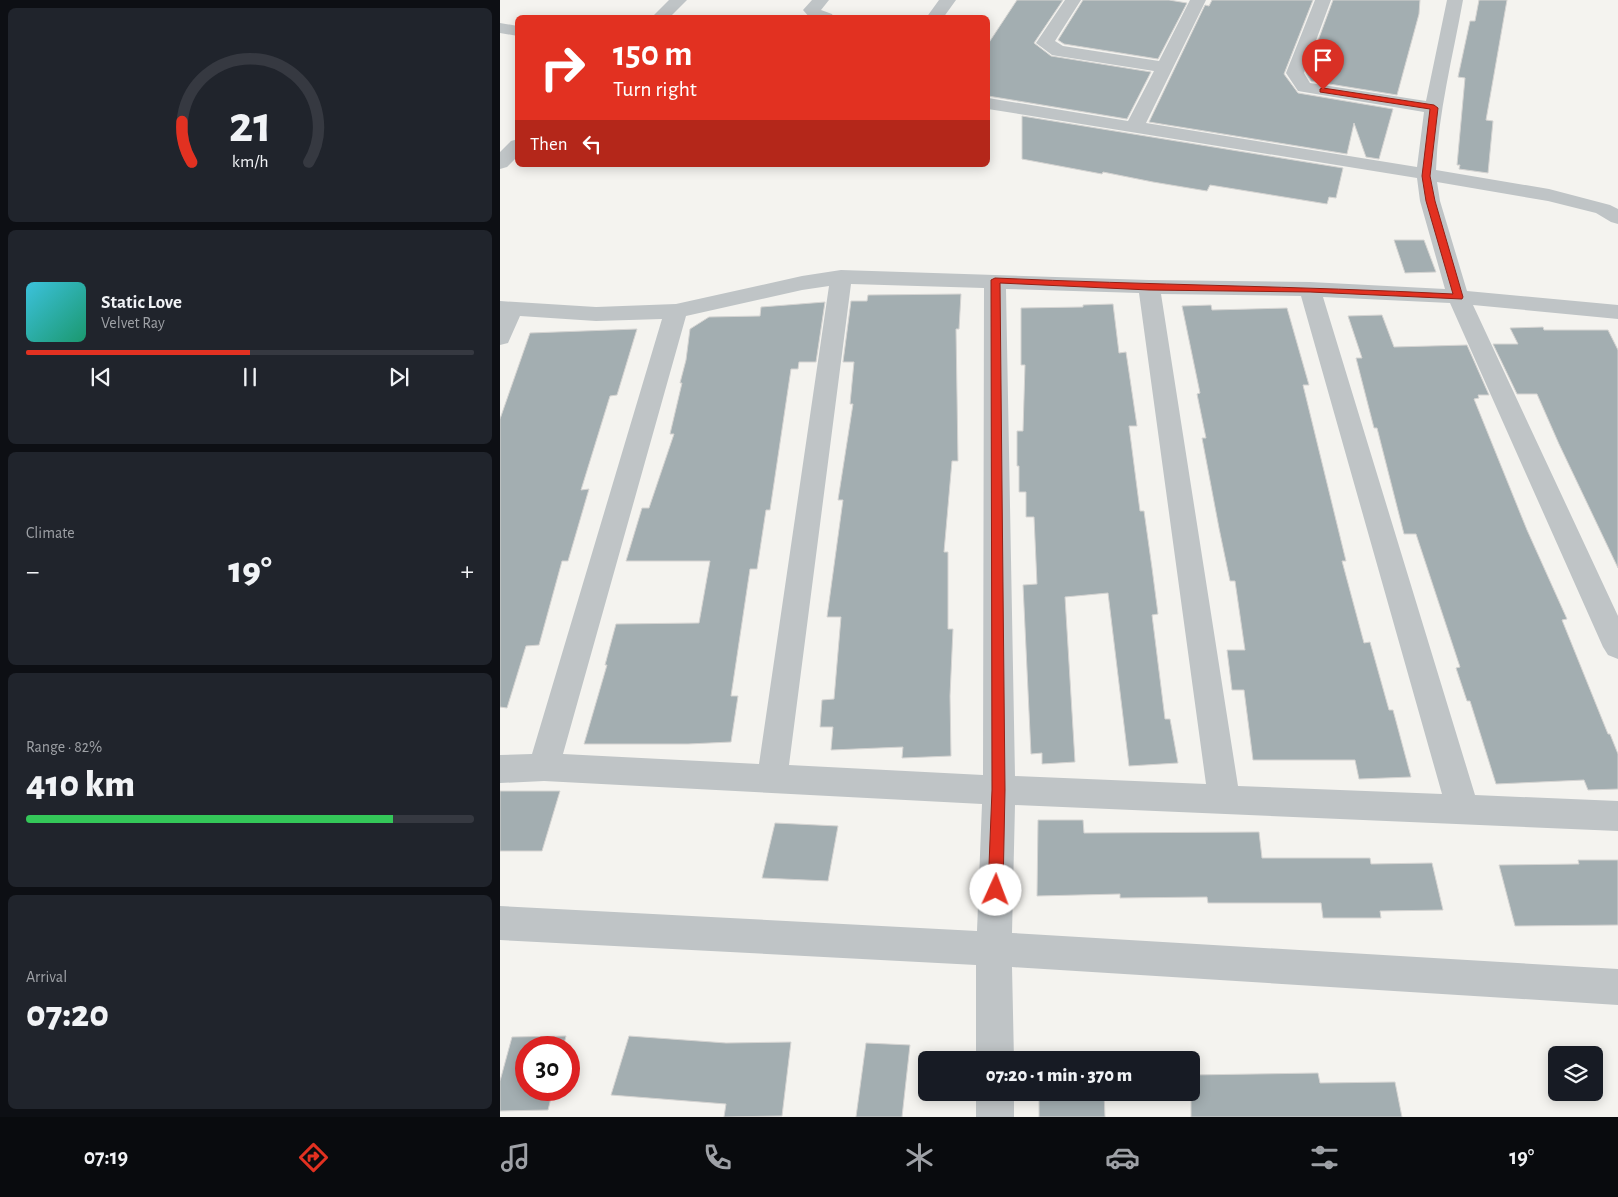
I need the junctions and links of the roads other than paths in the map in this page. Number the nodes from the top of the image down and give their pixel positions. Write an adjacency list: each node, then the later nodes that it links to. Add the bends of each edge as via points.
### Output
1 (679, 0): 8 (street)
2 (821, 0): 9 (street, via 811,10)
3 (948, 0): 10 (street)
4 (1073, 0): 13 (street, via 1045,43 1058,51)
5 (1198, 0): 13 (street)
6 (1323, 0): 15 (street, via 1295,73 1304,87)
7 (1455, 0): 15 (street)
8 (662, 15)
9 (817, 15)
10 (936, 15)
11 (500, 28): 12 (street)
12 (515, 30)
13 (1165, 67): 16 (street)
14 (990, 104): 16 (street)
15 (1434, 108): 19 (street)
16 (1134, 128): 19 (street)
17 (515, 148): 18 (street)
18 (500, 163)
19 (1426, 176): 20 (street, via 1549,195 1603,209); 25 (street, via 1430,201)
20 (1618, 218)
21 (841, 277): 22 (street); 27 (street); 31 (street)
22 (995, 280): 23 (street); 34 (street)
23 (1149, 288): 24 (street); 35 (street)
24 (1310, 290): 25 (street); 36 (street)
25 (1458, 297): 28 (street); 30 (street)
26 (506, 308): 27 (street, via 596,314); 29 (street)
27 (676, 311): 32 (street)
28 (1618, 312)
29 (500, 338)
30 (1618, 648)
31 (774, 763)
32 (544, 767): 33 (street); 34 (street)
33 (500, 769)
34 (999, 790): 35 (street); 39 (street)
35 (1224, 799): 36 (street)
36 (1463, 809): 37 (street)
37 (1618, 816)
38 (500, 923): 39 (street)
39 (994, 949): 40 (street); 41 (street)
40 (1618, 987)
41 (995, 1051)
42 (995, 1101): 43 (street)
43 (995, 1117)

